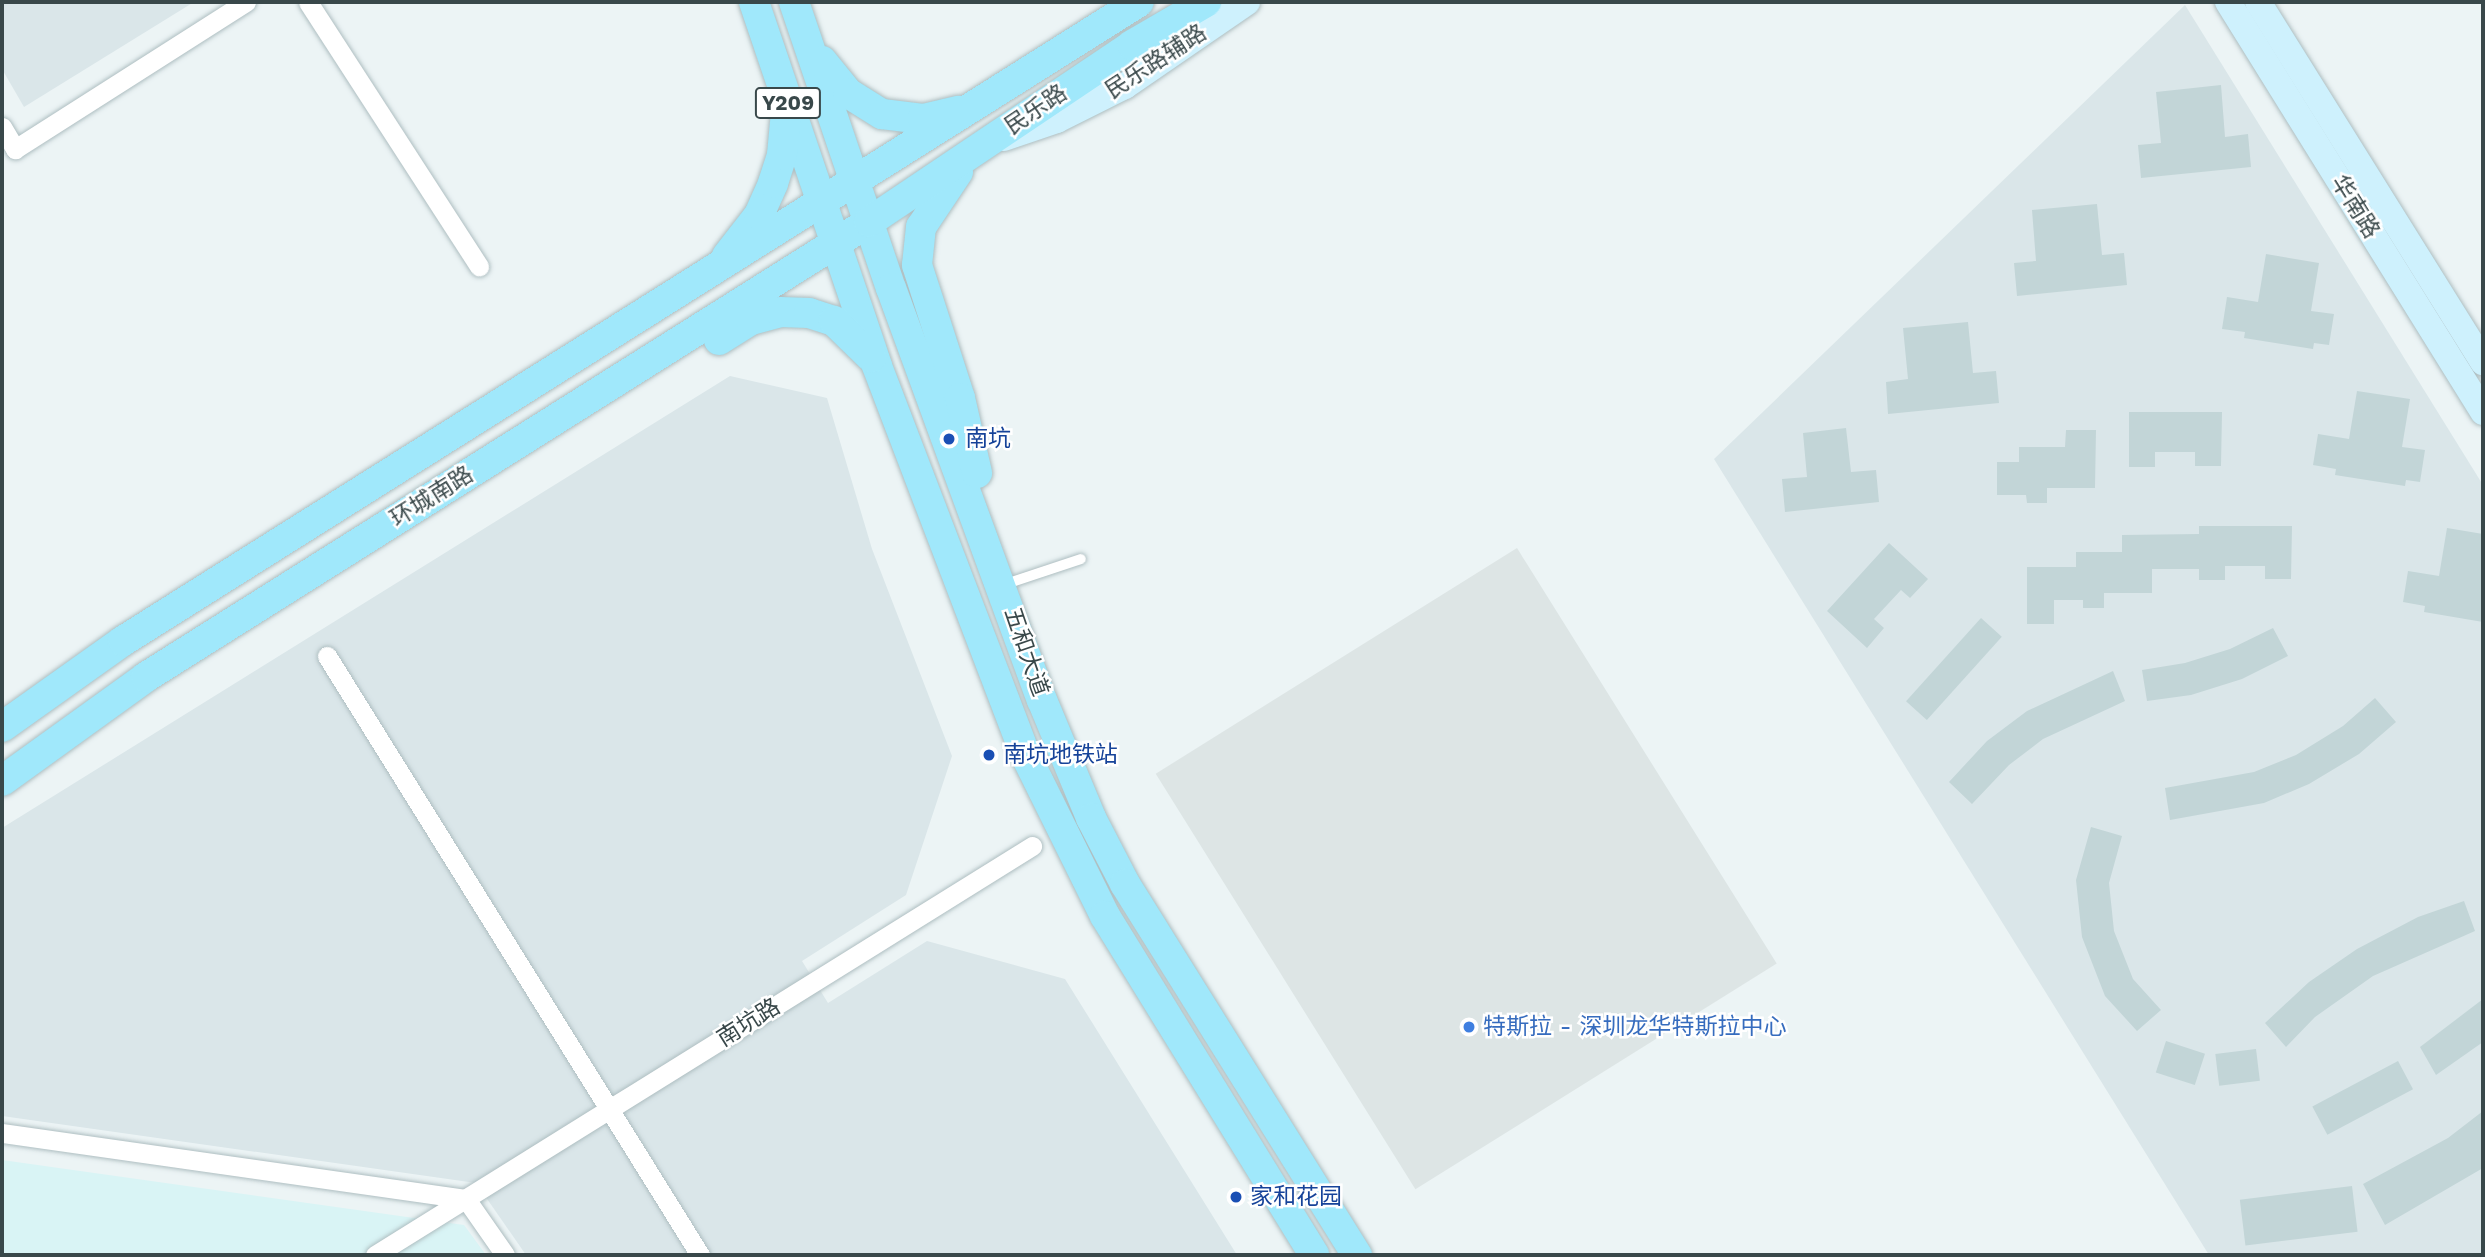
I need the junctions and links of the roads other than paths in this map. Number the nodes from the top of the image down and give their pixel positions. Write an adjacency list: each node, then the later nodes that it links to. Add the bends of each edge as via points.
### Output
1 (246, 2): 12 (street, via 15,149)
2 (308, 2): 18 (street)
3 (754, 2): 10 (main road, 五和大道 / Y209)
4 (1139, 2): 11 (main road, 民乐路)
5 (1247, 2): 9 (main road, 民乐路辅路)
6 (2228, 2): 24 (main road, 华南路)
7 (2258, 2): 21 (main road, 华南路)
8 (798, 14): 11 (main road, via 848,93 883,114 923,119); 14 (main road, 五和大道 / Y209)
9 (1208, 23): 13 (main road, 民乐路)
10 (783, 87): 15 (main road, 五和大道 / Y209); 19 (main road, via 787,124 773,183 751,226)
11 (979, 104): 14 (main road, 民乐路)
12 (2, 127)
13 (982, 146): 16 (main road, 民乐路); 26 (main road, via 929,209 921,227 917,265 960,398)
14 (855, 184): 15 (main road, 环城南路); 16 (main road, 五和大道 / Y209)
15 (823, 205): 17 (main road, 五和大道 / Y209); 19 (main road, 环城南路)
16 (869, 222): 17 (main road, 环城南路); 26 (main road, 五和大道 / Y209)
17 (836, 243): 22 (main road, 五和大道 / Y209); 23 (main road, 环城南路)
18 (479, 266)
19 (705, 278): 20 (main road, 环城南路)
20 (583, 354): 23 (main road); 28 (main road, 环城南路, via 123,641)
21 (2483, 362)
22 (877, 366): 23 (main road, via 858,340 834,321 808,313 780,312 751,320 692,356); 37 (main road, 五和大道 / Y209, via 1007,710 1062,835 1111,927)
23 (604, 389): 29 (main road, 环城南路, via 146,677)
24 (2483, 412)
25 (1081, 559): 26 (lane)
26 (1003, 586): 38 (main road, 五和大道 / Y209, via 1042,700 1091,818 1125,884)
27 (327, 656): 31 (street)
28 (2, 727)
29 (2, 781)
30 (1032, 846): 31 (street, 南坑路)
31 (609, 1110): 33 (street, 南坑路); 36 (street)
32 (2, 1133): 33 (street)
33 (466, 1199): 34 (street, 南坑路); 35 (street)
34 (375, 1255)
35 (505, 1255)
36 (700, 1255)
37 (1314, 1255)
38 (1357, 1255)

